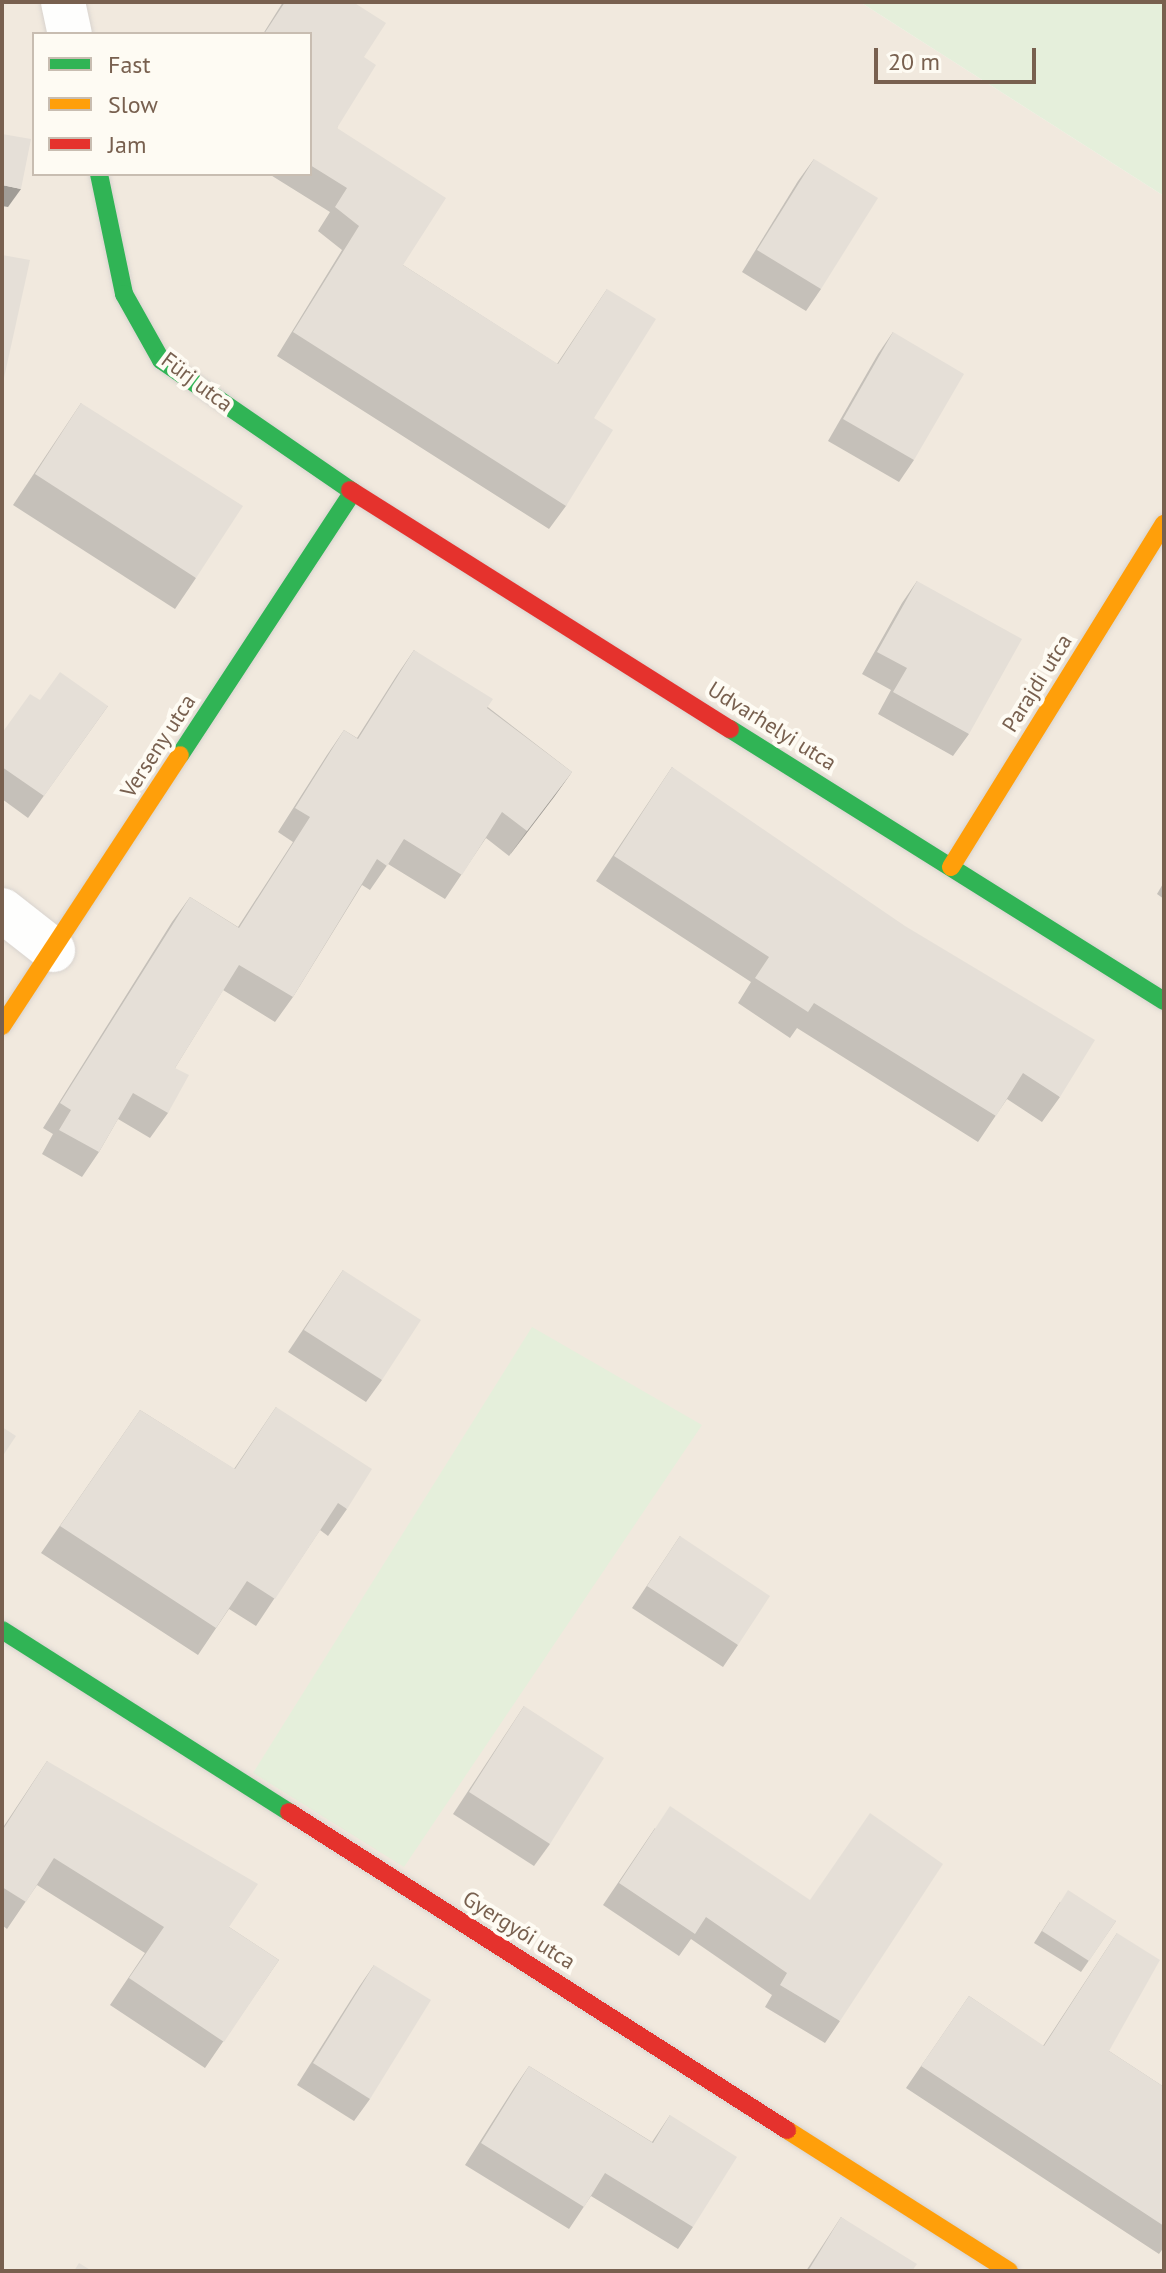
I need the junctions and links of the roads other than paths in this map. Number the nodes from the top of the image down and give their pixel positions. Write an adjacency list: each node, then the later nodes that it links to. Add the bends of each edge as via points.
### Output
1 (63, 2): 2 (street)
2 (70, 32)
3 (99, 176): 4 (street, Fürj utca, via 124,294 161,360)
4 (353, 492): 6 (street, Udvarhelyi utca); 8 (street, Verseny utca)
5 (1164, 524): 6 (street, Parajdi utca)
6 (951, 867): 9 (street, Udvarhelyi utca)
7 (2, 910): 8 (street)
8 (53, 950): 10 (street, Verseny utca)
9 (1164, 1001)
10 (2, 1026)
11 (2, 1630): 12 (street, Gyergyói utca)
12 (1009, 2271)

